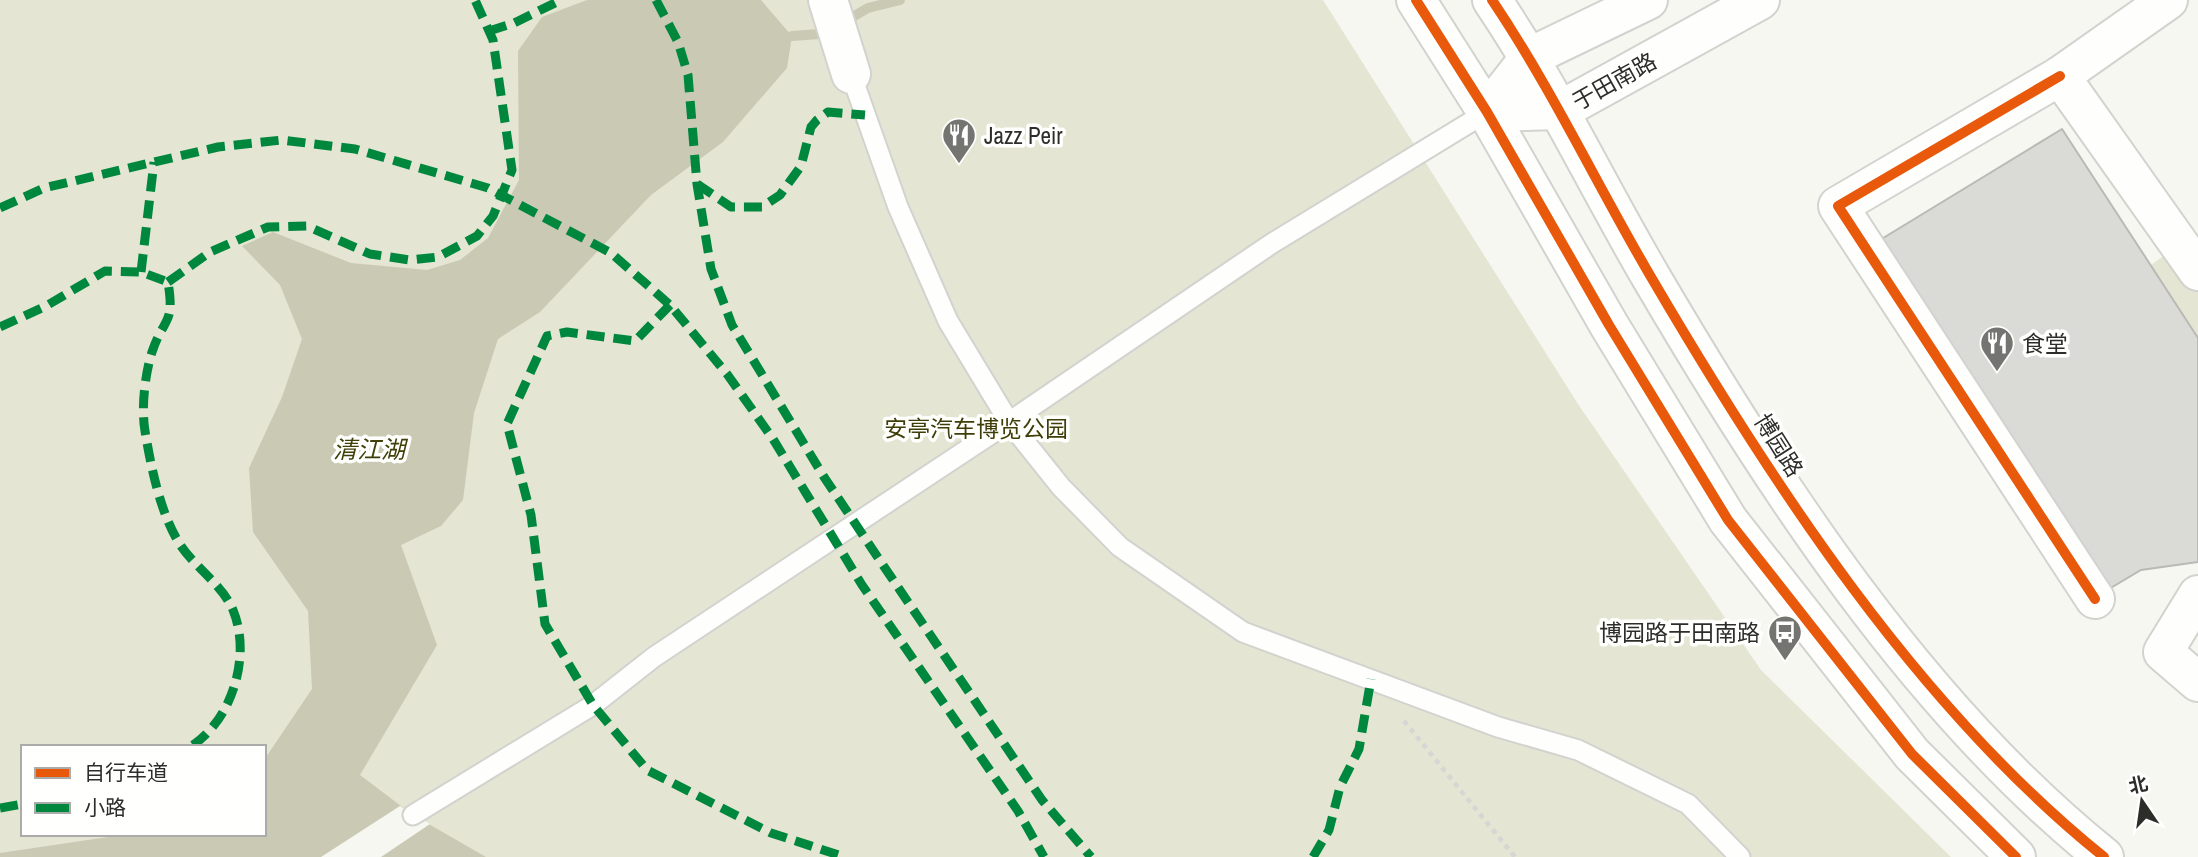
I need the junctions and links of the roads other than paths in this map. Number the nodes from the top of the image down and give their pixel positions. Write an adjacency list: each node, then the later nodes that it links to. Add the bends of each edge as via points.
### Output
1 (828, 0): 8 (main road)
2 (1416, 0): 11 (main road)
3 (1492, 0): 7 (main road, 博园路)
4 (1648, 0): 7 (main road)
5 (1760, 0): 10 (main road, 于田南路)
6 (2168, 0): 9 (main road)
7 (1530, 57): 10 (main road, 博园路); 11 (main road)
8 (851, 75): 13 (lane, via 898,207 948,320)
9 (2060, 76): 12 (main road); 15 (main road, via 1838,206)
10 (1561, 110): 11 (main road, 于田南路); 20 (main road, 博园路, via 1650,275 1778,486 1951,710 2052,816)
11 (1487, 112): 13 (lane, via 1270,244); 19 (main road, via 1728,520 1912,754)
12 (2198, 271)
13 (1009, 422): 17 (lane, via 654,657 593,705); 18 (lane, via 1061,487 1120,547 1243,632 1498,727 1578,750 1688,804)
14 (2198, 595): 16 (main road, via 2163,652)
15 (2095, 599)
16 (2198, 682)
17 (413, 815)
18 (1740, 857)
19 (2016, 857)
20 (2104, 857)

